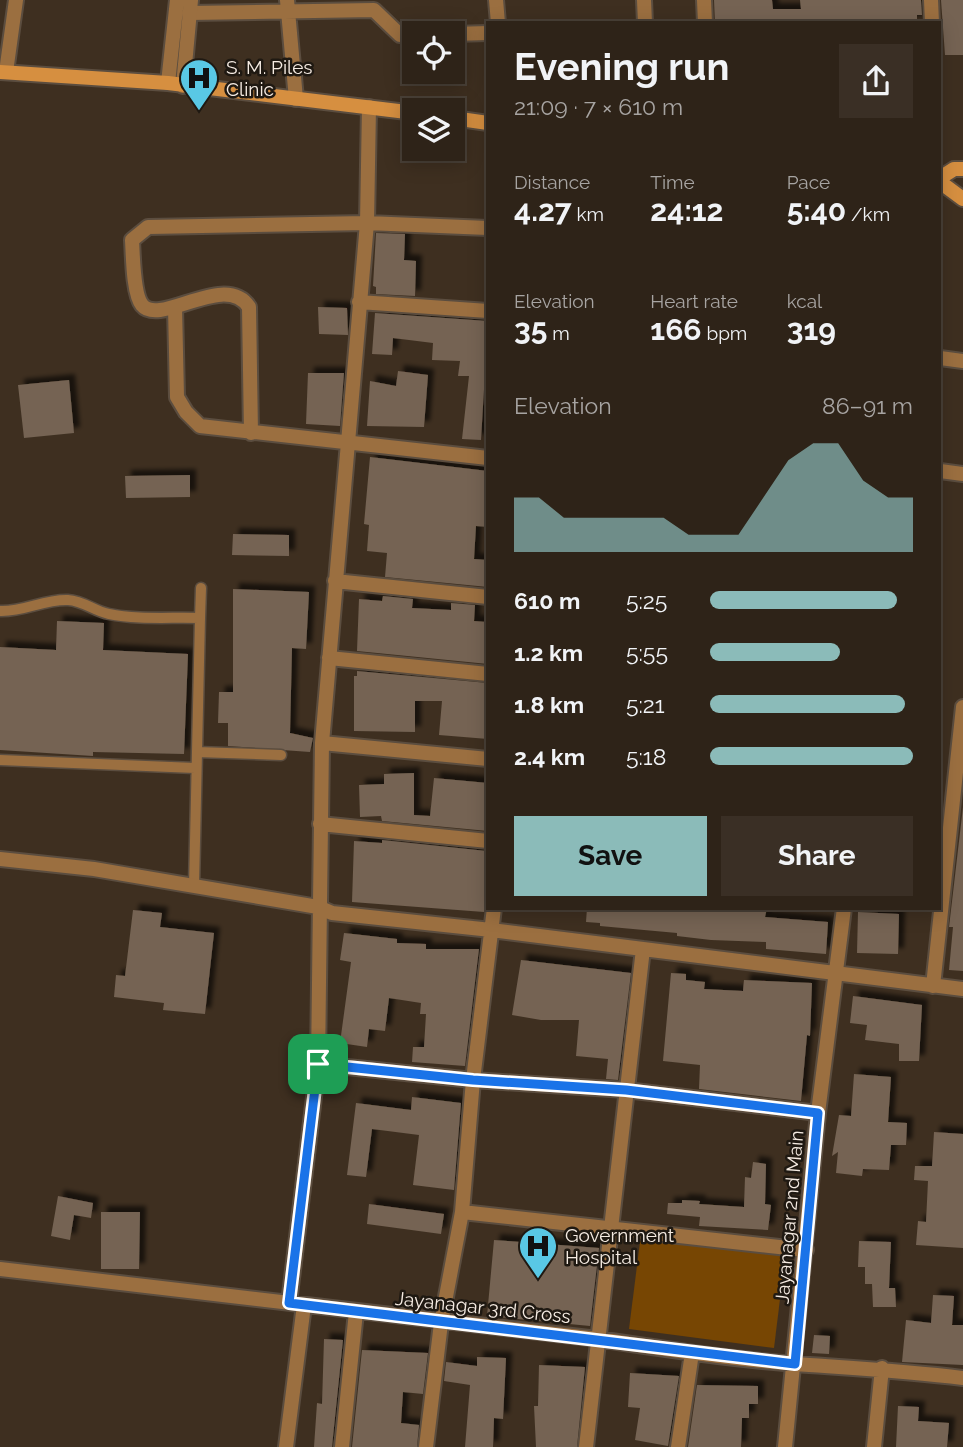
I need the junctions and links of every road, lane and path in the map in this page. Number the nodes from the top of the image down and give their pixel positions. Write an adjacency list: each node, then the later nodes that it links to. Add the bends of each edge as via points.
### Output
1 (16, 0): 16 (street)
2 (177, 0): 17 (street)
3 (496, 0): 9 (street)
4 (644, 0): 10 (street)
5 (704, 0): 11 (street)
6 (931, 0): 12 (street)
7 (288, 6): 8 (street); 15 (street, via 374,10); 19 (street)
8 (190, 7): 18 (street)
9 (498, 21)
10 (645, 21)
11 (705, 21)
12 (932, 21)
13 (486, 33): 14 (street)
14 (465, 34)
15 (402, 35)
16 (3, 72): 17 (main road)
17 (168, 83): 18 (main road)
18 (183, 86): 19 (main road)
19 (296, 99): 20 (main road)
20 (369, 107): 21 (main road); 28 (street)
21 (402, 111)
22 (465, 120): 23 (main road)
23 (486, 123)
24 (963, 169): 25 (main road, via 954,169)
25 (941, 179)
26 (941, 181): 27 (main road)
27 (963, 199)
28 (367, 223): 29 (street); 30 (street); 31 (street, via 148,227 132,240 138,296 148,309)
29 (486, 229)
30 (359, 303): 32 (street); 36 (street)
31 (175, 307): 35 (street, via 177,397 186,412 200,426); 35 (street, via 184,301 232,294 249,307)
32 (486, 312)
33 (941, 358): 34 (street)
34 (963, 361)
35 (251, 433): 36 (street)
36 (347, 443): 37 (street); 40 (street)
37 (486, 458)
38 (941, 471): 39 (street)
39 (963, 474)
40 (335, 582): 42 (street); 45 (street)
41 (201, 588): 44 (lane)
42 (486, 597)
43 (0, 611): 44 (lane, via 17,612 68,600 110,614)
44 (200, 618): 49 (lane)
45 (329, 658): 46 (street); 48 (street)
46 (486, 674)
47 (963, 707): 64 (street)
48 (322, 743): 51 (street); 54 (street)
49 (197, 752): 50 (lane); 53 (lane)
50 (281, 755)
51 (486, 759)
52 (0, 760): 53 (lane)
53 (195, 768): 57 (lane)
54 (320, 824): 55 (street); 58 (street)
55 (486, 841)
56 (0, 859): 57 (street)
57 (194, 886): 58 (street)
58 (318, 907): 61 (street, via 332,913); 66 (street)
59 (494, 910): 61 (street)
60 (844, 910): 63 (street, Jayanagar 2nd Main)
61 (491, 930): 62 (street); 67 (street)
62 (643, 949): 63 (street); 68 (street)
63 (834, 973): 64 (street); 69 (street, Jayanagar 2nd Main)
64 (933, 986): 65 (street)
65 (963, 989)
66 (318, 1064): 67 (street); 74 (street)
67 (473, 1080): 68 (street); 70 (street)
68 (626, 1090): 69 (street); 71 (street)
69 (818, 1113): 72 (street, Jayanagar 2nd Main)
70 (462, 1212): 71 (street); 77 (street)
71 (610, 1228): 72 (street); 78 (street)
72 (806, 1250): 80 (street, Jayanagar 2nd Main)
73 (0, 1269): 74 (street, Jayanagar 3rd Cross)
74 (289, 1303): 75 (street, Jayanagar 3rd Cross)
75 (304, 1305): 76 (street, Jayanagar 3rd Cross); 83 (street)
76 (356, 1312): 77 (street, Jayanagar 3rd Cross); 84 (street)
77 (441, 1323): 78 (street, Jayanagar 3rd Cross); 85 (street)
78 (598, 1339): 79 (street, Jayanagar 3rd Cross); 86 (street)
79 (692, 1353): 80 (street, Jayanagar 3rd Cross); 87 (street)
80 (795, 1364): 81 (street, Jayanagar 3rd Cross); 88 (street, Jayanagar 2nd Main)
81 (882, 1368): 82 (street, Jayanagar 3rd Cross); 89 (street)
82 (963, 1378)
83 (286, 1447)
84 (342, 1447)
85 (426, 1447)
86 (586, 1447)
87 (678, 1447)
88 (785, 1447)
89 (874, 1447)

